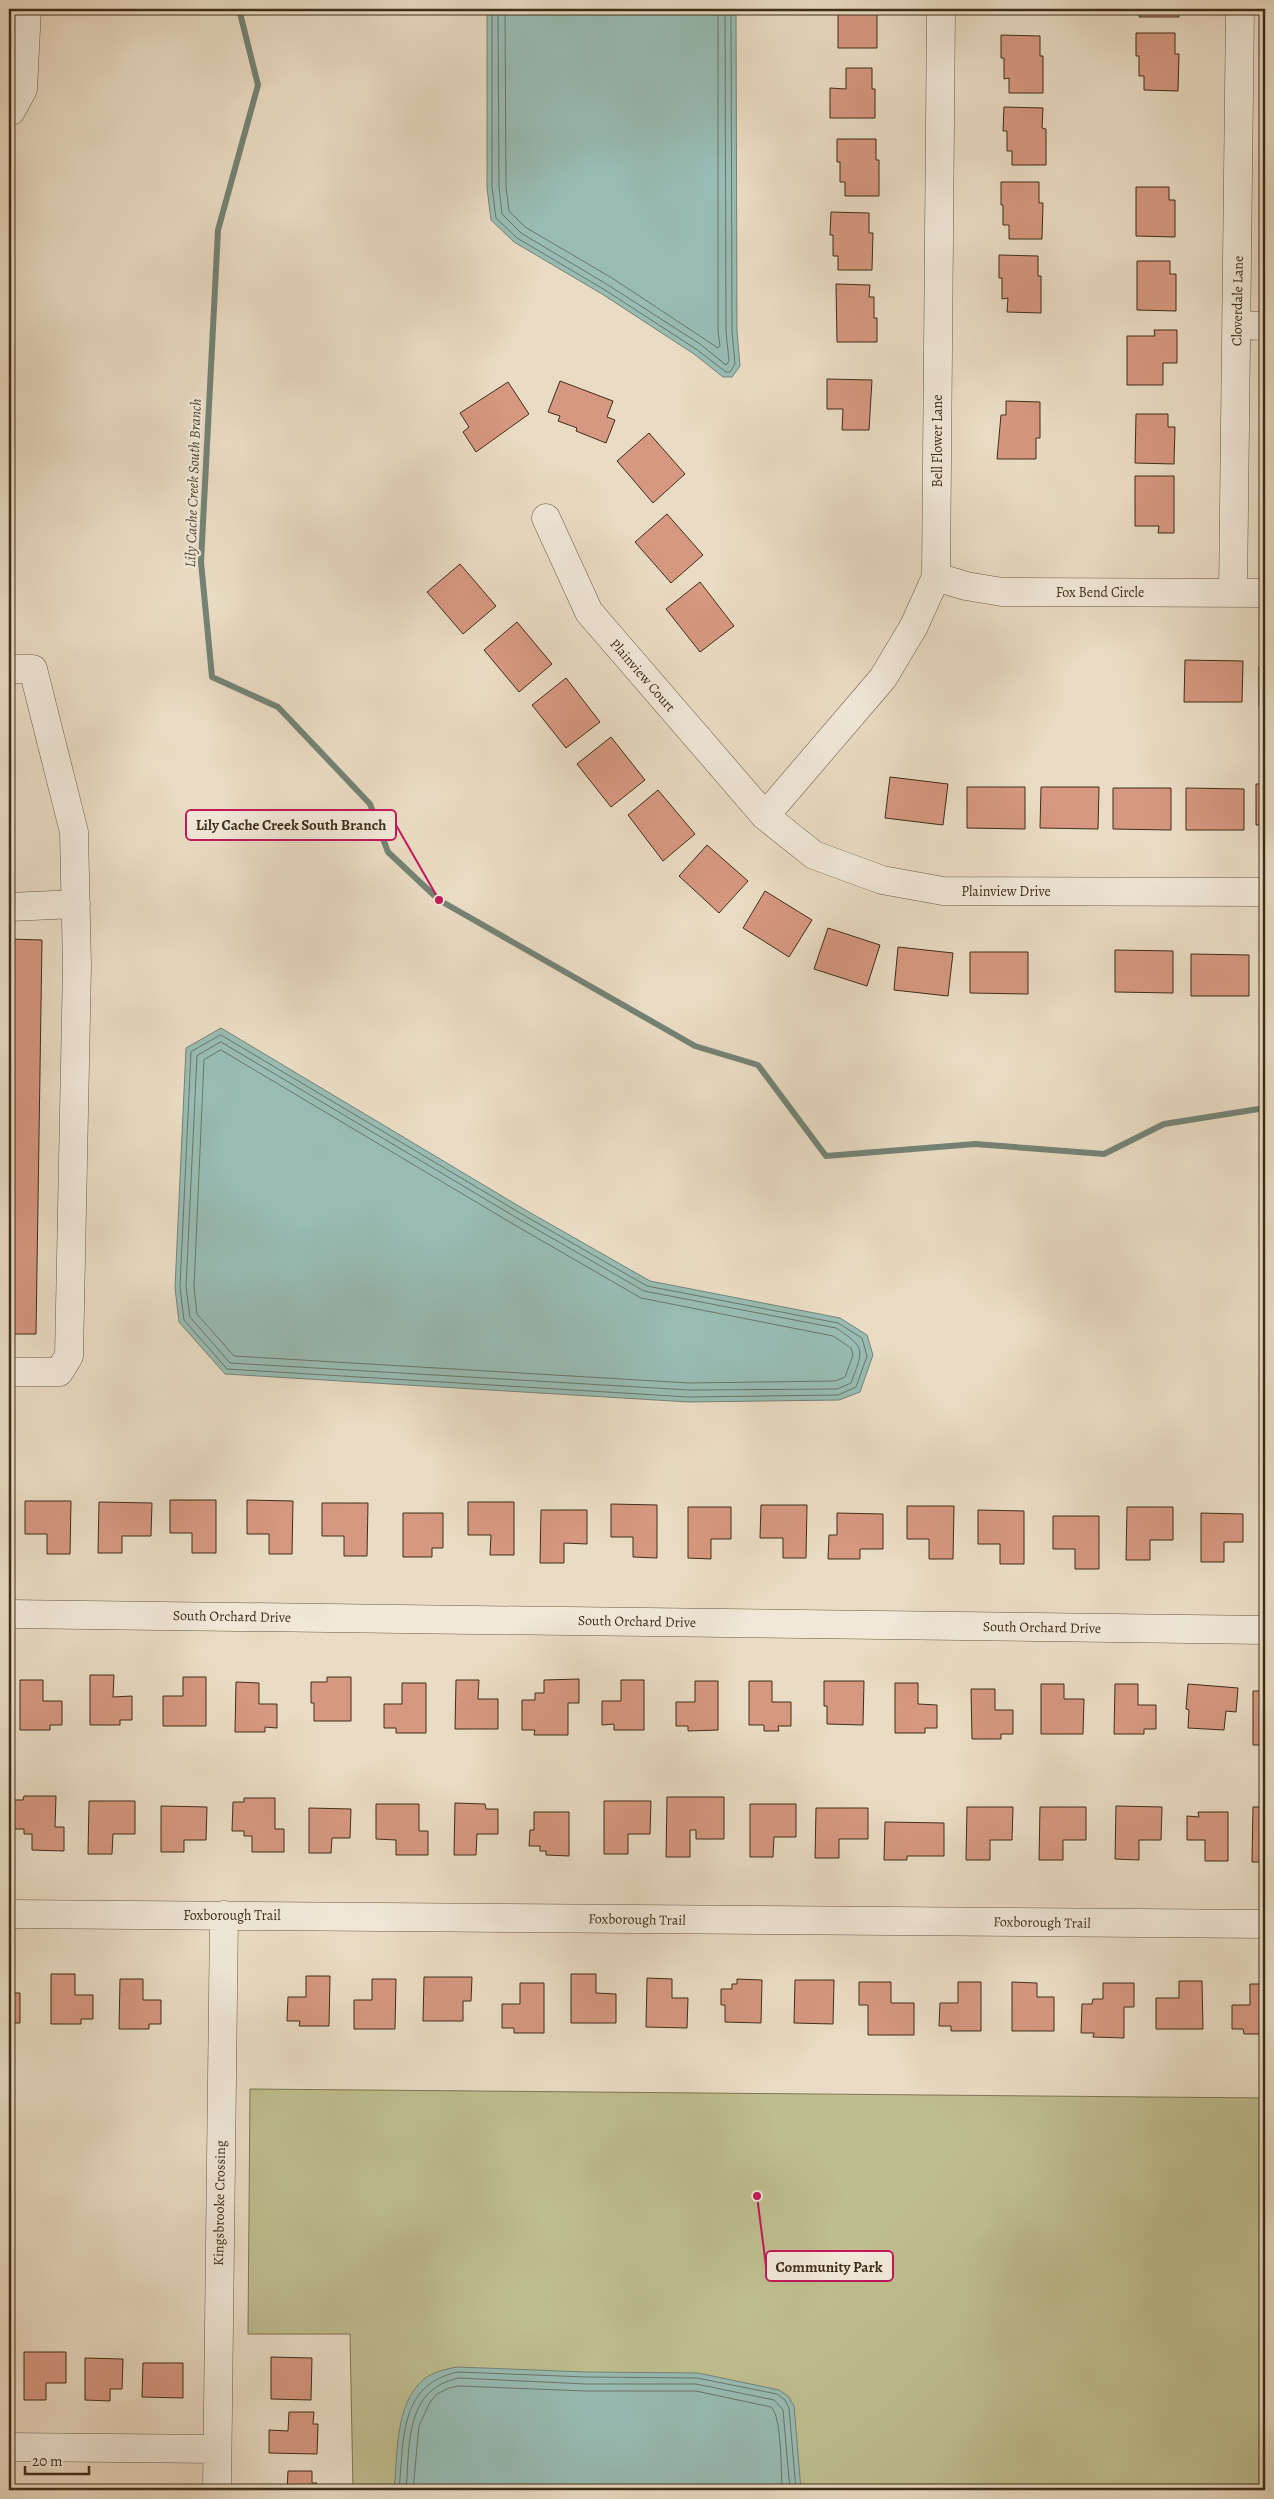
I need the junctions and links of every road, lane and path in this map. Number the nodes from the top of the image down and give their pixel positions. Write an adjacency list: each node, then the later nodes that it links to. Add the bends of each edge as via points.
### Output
1 (27, 9): 4 (street, via 23,89)
2 (940, 9): 8 (street, Bell Flower Lane)
3 (1240, 9): 5 (street, Cloverdale Lane)
4 (9, 110)
5 (1237, 325): 6 (street); 9 (street, Cloverdale Lane)
6 (1265, 326)
7 (546, 518): 12 (street, Plainview Court, via 589,612)
8 (936, 577): 9 (street, Fox Bend Circle, via 1002,592); 12 (street, Bell Flower Lane, via 914,626 883,678)
9 (1233, 593): 10 (street, Fox Bend Circle)
10 (1265, 593)
11 (9, 669): 14 (street, via 33,669 74,832)
12 (765, 816): 13 (street, Plainview Drive, via 814,855 882,880 943,891)
13 (1265, 892)
14 (76, 904): 15 (street); 16 (street, via 69,1356 59,1372)
15 (9, 907)
16 (9, 1372)
17 (9, 1614): 18 (street, South Orchard Drive)
18 (1265, 1630)
19 (9, 1914): 20 (street, Foxborough Trail)
20 (224, 1915): 21 (street, Foxborough Trail); 23 (street, Kingsbrooke Crossing)
21 (1265, 1924)
22 (9, 2448): 23 (street)
23 (217, 2449): 24 (street, Kingsbrooke Crossing)
24 (217, 2490)

